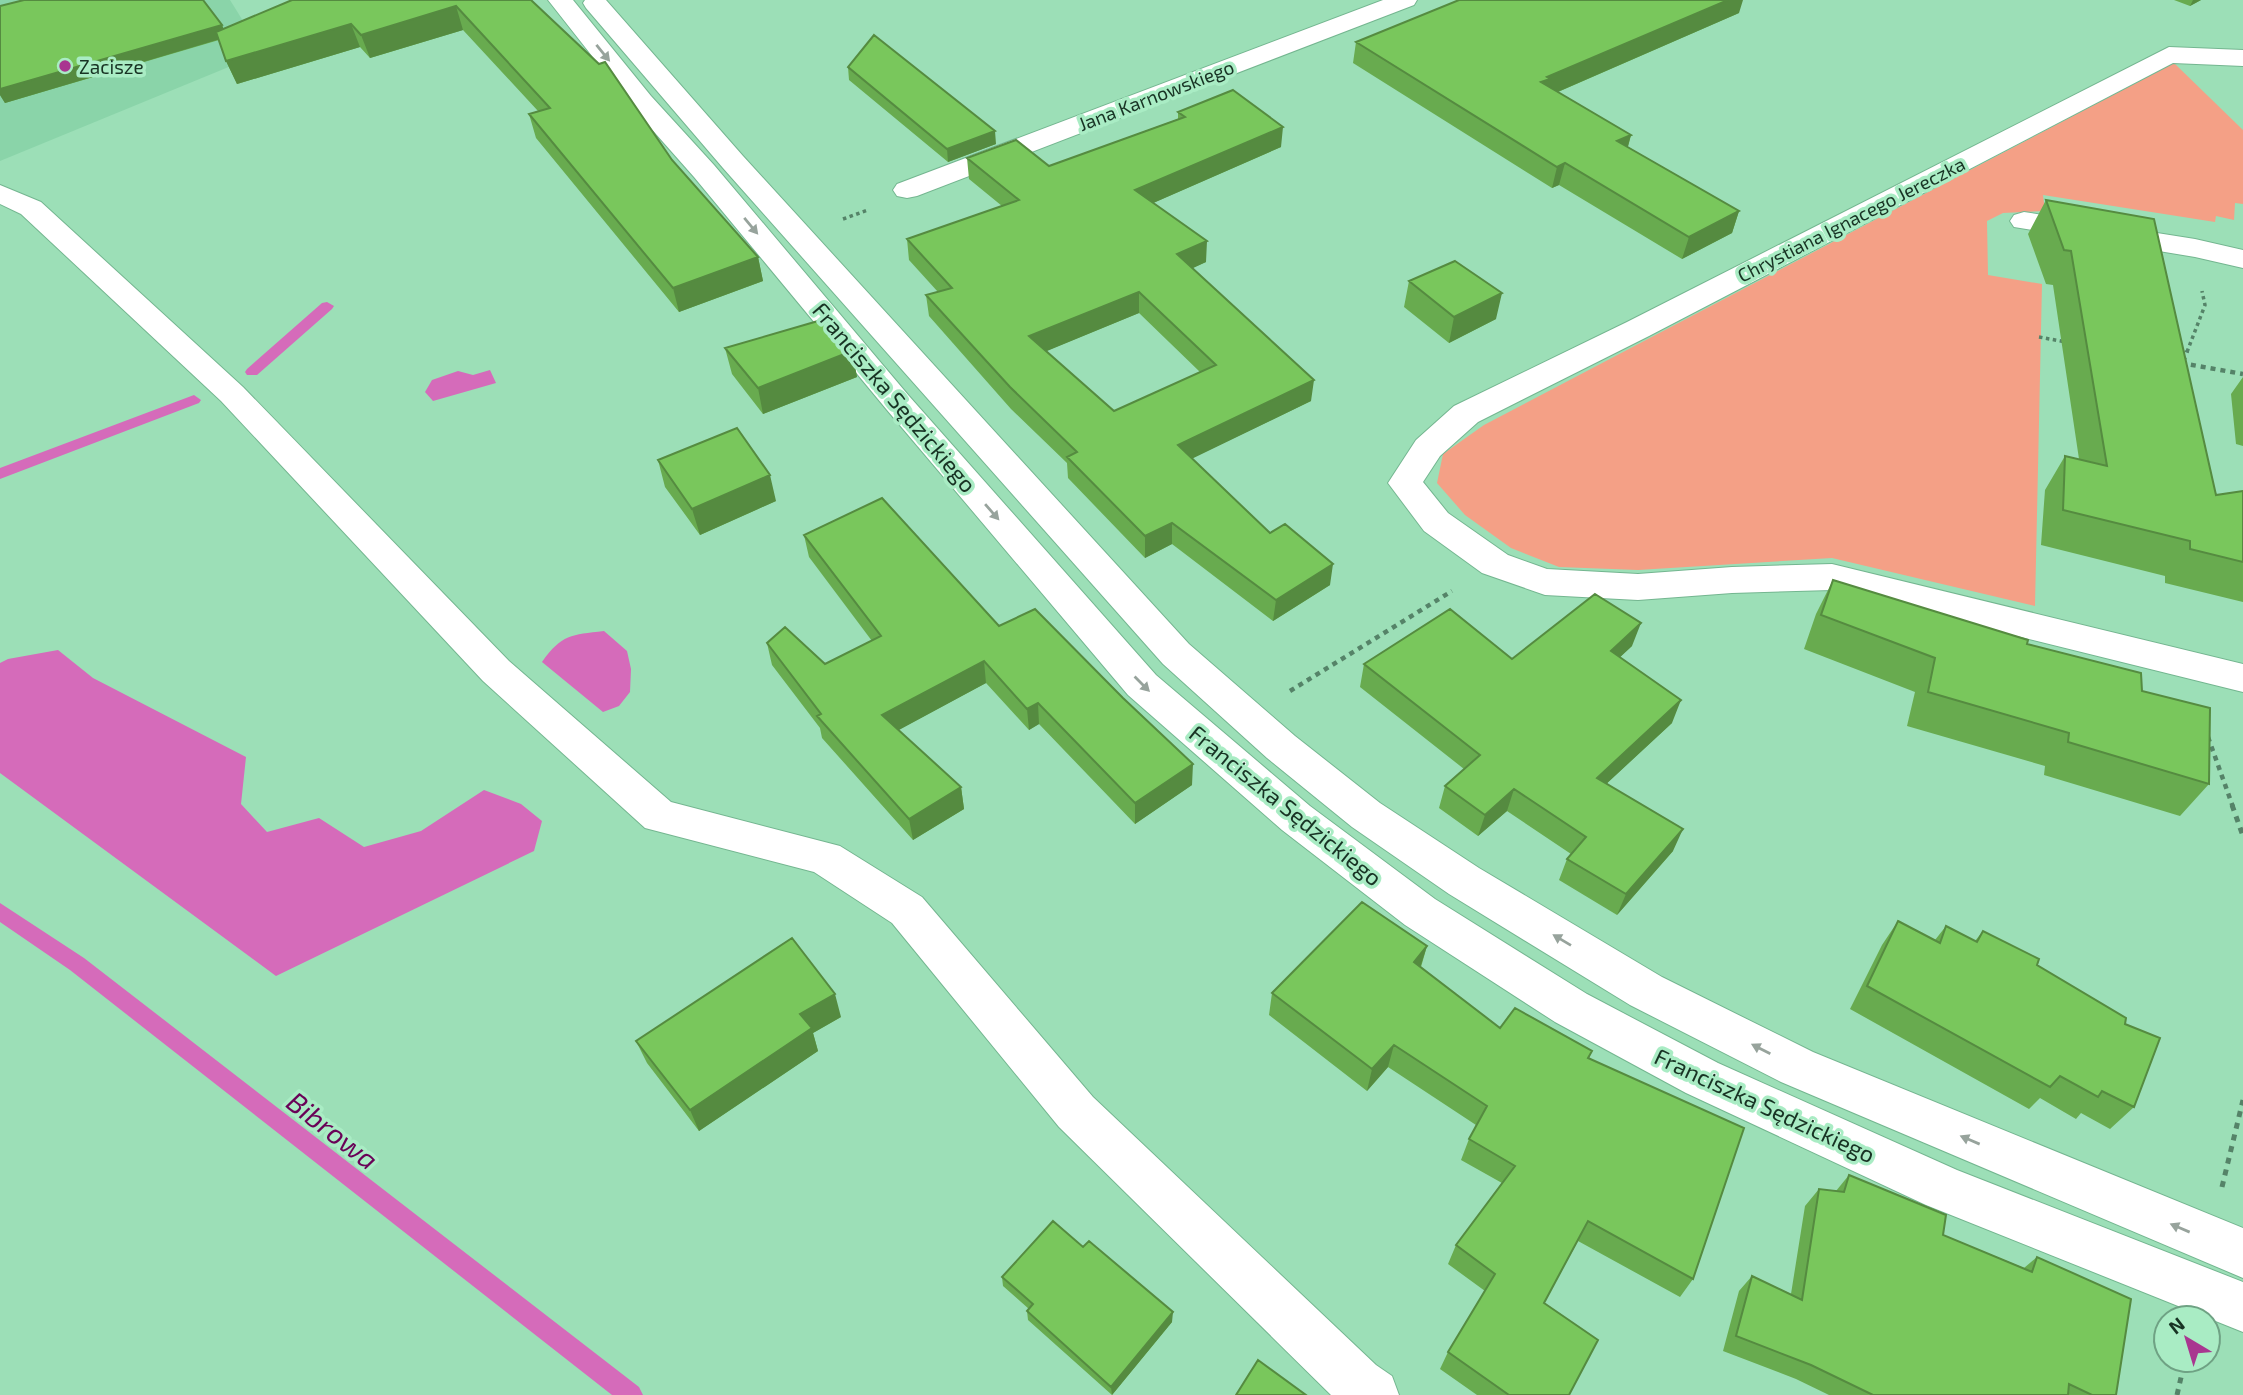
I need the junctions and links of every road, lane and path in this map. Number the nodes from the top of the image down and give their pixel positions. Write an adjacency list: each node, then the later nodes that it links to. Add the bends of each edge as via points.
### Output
1 (560, 0): 23 (street, Franciszka Sędzickiego, one-way to 23, via 642,102 1142,685 1296,818 1466,942 1571,1008 1702,1078 1944,1188)
2 (592, 0): 17 (street, Franciszka Sędzickiego, via 1176,654)
3 (1405, 0): 5 (street, Jana Karnowskiego)
4 (2243, 58): 15 (street, Chrystiana Ignacego Jereczka, via 2169,55 1466,414 1428,448 1405,483 1436,522)
5 (907, 190)
6 (0, 193): 25 (street, via 31,208 232,394 496,671 659,816 825,858 907,910 1076,1112 1346,1375)
7 (2024, 221): 8 (street)
8 (2195, 248): 9 (street); 13 (path, via 2205,305)
9 (2243, 259)
10 (2039, 337): 11 (path)
11 (2078, 344)
12 (2169, 360): 13 (path)
13 (2183, 363): 14 (path)
14 (2243, 374)
15 (1495, 564): 16 (street, via 1545,582 1638,587 1832,577); 17 (path)
16 (2243, 678)
17 (1248, 718): 22 (street, Franciszka Sędzickiego, one-way to 17, via 1797,1068 1646,991 1464,881 1377,822)
18 (2205, 728): 19 (path)
19 (2243, 836)
20 (2243, 1100): 21 (path)
21 (2222, 1190)
22 (2243, 1253)
23 (2243, 1307)
24 (2182, 1374): 26 (path)
25 (1373, 1395)
26 (2177, 1395)

